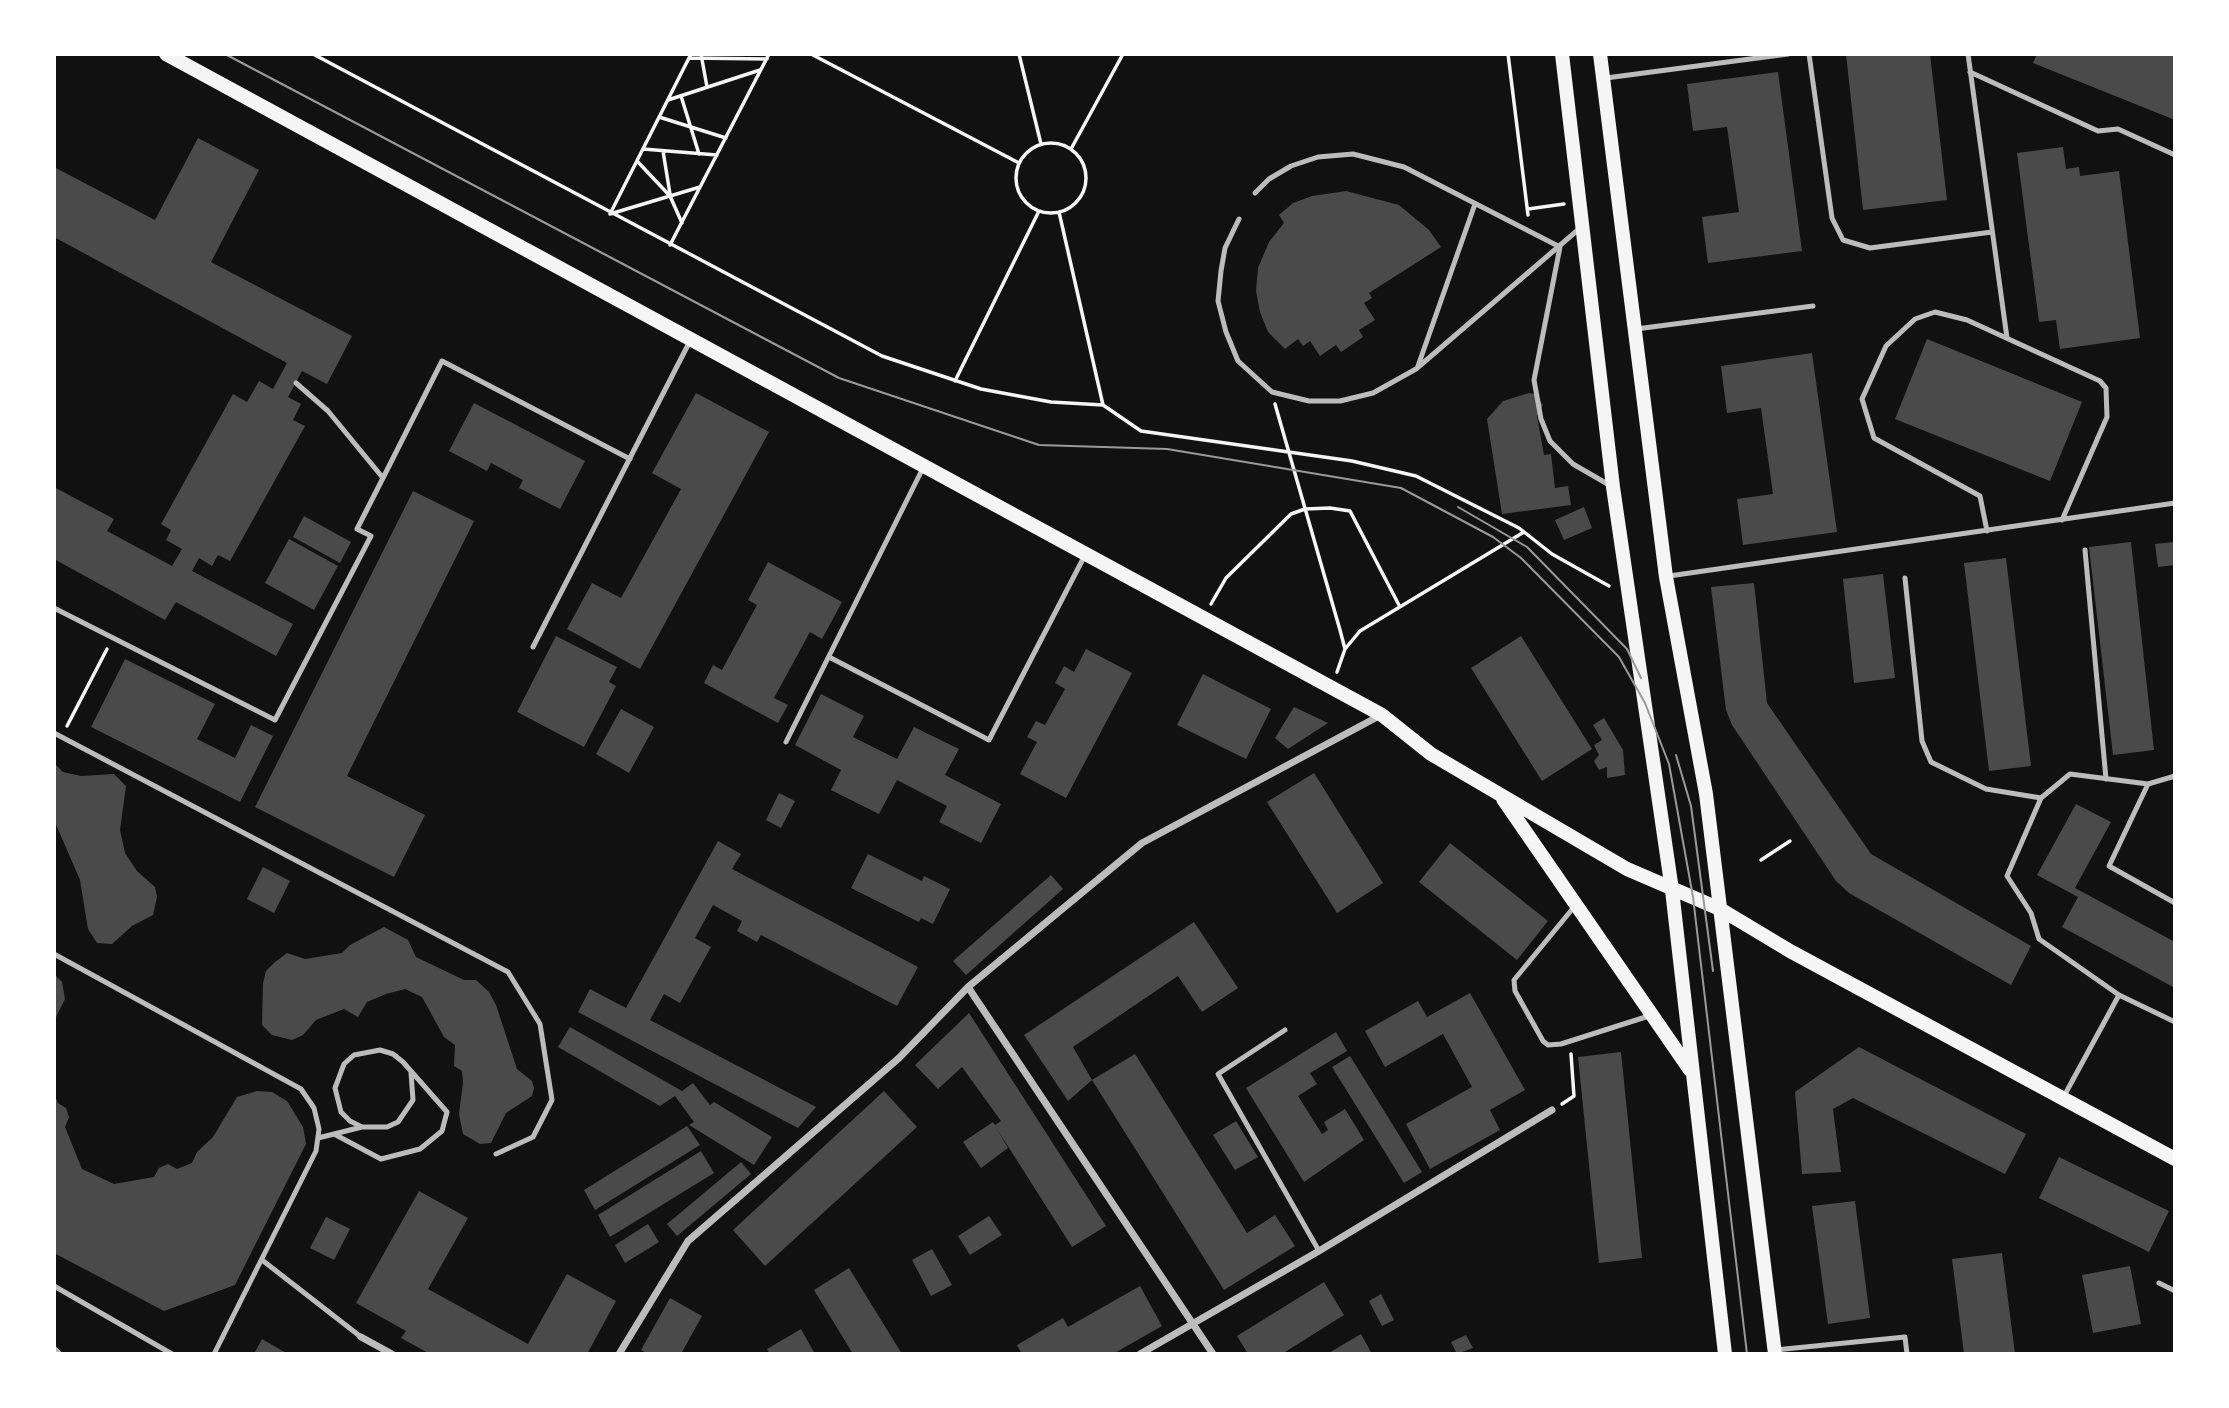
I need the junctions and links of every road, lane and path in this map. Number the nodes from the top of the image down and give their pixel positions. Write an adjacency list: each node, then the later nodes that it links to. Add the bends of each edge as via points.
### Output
1 (166, 54): 51 (main road)
2 (313, 54): 40 (path)
3 (769, 54): 15 (path)
4 (811, 54): 33 (path)
5 (1019, 54): 25 (path)
6 (1123, 54): 27 (path)
7 (1508, 54): 44 (path)
8 (1562, 54): 43 (main road)
9 (1600, 54): 18 (main road)
10 (1788, 54): 18 (lane)
11 (1809, 54): 45 (lane, via 1832,218 1843,240 1870,248)
12 (1968, 54): 17 (lane)
13 (690, 56): 14 (path); 21 (path)
14 (702, 56): 15 (path); 19 (path)
15 (767, 60): 16 (path)
16 (761, 70): 19 (path); 24 (path)
17 (1970, 72): 31 (lane, via 2098,131 2118,129); 45 (lane)
18 (1603, 79): 49 (main road)
19 (708, 87): 20 (path)
20 (681, 95): 21 (path); 23 (path)
21 (668, 100): 22 (path)
22 (659, 117): 23 (path); 26 (path)
23 (691, 128): 24 (path); 29 (path)
24 (726, 138): 30 (path)
25 (1041, 144): 27 (path); 33 (path)
26 (643, 149): 28 (path); 32 (path)
27 (1071, 149): 39 (path, via 1083,165 1085,184 1076,201)
28 (663, 151): 29 (path); 36 (path)
29 (699, 154): 30 (path)
30 (717, 155): 34 (path)
31 (2175, 155)
32 (637, 161): 36 (path); 40 (path)
33 (1019, 163): 38 (path, via 1017,188 1025,202)
34 (701, 187): 36 (path); 42 (path)
35 (1255, 193): 37 (lane, via 1291,166 1318,157 1353,155 1404,167)
36 (670, 196): 40 (path); 42 (path)
37 (1475, 204): 44 (lane); 52 (lane)
38 (1039, 211): 39 (path); 53 (path)
39 (1059, 212): 56 (path)
40 (610, 214): 46 (path)
41 (1239, 219): 55 (lane, via 1226,248 1218,301 1238,361)
42 (682, 223): 46 (path)
43 (1584, 224): 47 (lane); 61 (main road)
44 (1531, 232): 47 (lane)
45 (1992, 232): 50 (lane)
46 (670, 245): 53 (path, via 882,356)
47 (1560, 247): 52 (lane); 61 (lane, via 1534,380 1541,419 1550,441 1573,464)
48 (1813, 306): 49 (lane)
49 (1635, 329): 69 (main road)
50 (2007, 338): 64 (lane, via 2100,381 2106,388 2107,417); 65 (lane, via 1950,313 1935,312 1916,319 1885,346 1862,399 1874,438 1980,496)
51 (691, 340): 58 (lane); 59 (main road)
52 (1416, 369): 55 (lane, via 1373,393 1340,401 1309,401)
53 (955, 382): 56 (path, via 1040,400)
54 (296, 383): 60 (lane, via 328,411)
55 (1272, 392): 57 (path)
56 (1104, 405): 57 (path, via 1141,430)
57 (1289, 454): 63 (path); 66 (path, via 1389,467 1480,506)
58 (630, 459): 60 (lane, via 442,362); 76 (lane)
59 (924, 466): 68 (main road); 78 (lane)
60 (383, 478): 75 (lane, via 357,529 371,536 275,720)
61 (1613, 487): 71 (main road)
62 (2175, 503): 64 (lane)
63 (1306, 509): 72 (path, via 1350,511); 74 (path, via 1291,514 1226,578); 77 (path)
64 (2062, 520): 65 (lane)
65 (1987, 531): 69 (lane)
66 (1524, 532): 71 (path, via 1552,554); 72 (path)
67 (2085, 550): 85 (lane)
68 (1086, 554): 74 (main road); 78 (lane, via 989,740)
69 (1666, 577): 94 (main road, via 1706,794)
70 (1905, 578): 88 (lane, via 1922,741 1931,762 1986,789)
71 (1629, 598): 91 (main road)
72 (1400, 607): 77 (path, via 1360,631)
73 (54, 608): 75 (lane)
74 (1203, 618): 79 (main road)
75 (113, 638): 82 (path)
76 (533, 647)
77 (1345, 649): 79 (path)
78 (828, 657): 83 (lane)
79 (1329, 687): 80 (main road)
80 (1382, 715): 87 (main road, via 1431,754); 96 (street, via 1142,843)
81 (54, 733): 82 (lane)
82 (61, 737): 109 (lane, via 508,972 540,1024 552,1100 533,1137)
83 (786, 742)
84 (2175, 776): 86 (lane)
85 (2106, 779): 86 (lane); 88 (lane, via 2070,774)
86 (2148, 784): 92 (lane, via 2109,866)
87 (1500, 795): 91 (main road); 93 (main road)
88 (2041, 799): 97 (lane, via 2007,876 2031,913 2039,939)
89 (1790, 841): 90 (path)
90 (1761, 860)
91 (1672, 890): 94 (main road); 102 (main road)
92 (2175, 903)
93 (1576, 905): 98 (main road); 101 (lane, via 1517,974 1514,985 1543,1041 1554,1045)
94 (1720, 909): 104 (main road); 119 (main road)
95 (54, 954): 108 (lane, via 301,1089 314,1108)
96 (968, 987): 116 (street); 124 (street, via 899,1058 688,1241)
97 (2119, 995): 99 (lane); 104 (lane)
98 (1652, 1015): 101 (lane); 102 (main road)
99 (2175, 1022)
100 (1285, 1030): 111 (lane, via 1218,1074)
101 (1571, 1041): 105 (path, via 1574,1096)
102 (1691, 1071): 127 (main road)
103 (411, 1073): 106 (lane, via 413,1100 398,1122 374,1129); 106 (lane, via 393,1054 380,1050 366,1050 344,1064 334,1088 336,1101 341,1112); 107 (lane, via 447,1112 442,1131 428,1143 381,1159)
104 (2062, 1101): 110 (main road)
105 (1552, 1110): 111 (street)
106 (362, 1127): 107 (lane)
107 (334, 1134): 108 (lane)
108 (318, 1138): 112 (lane, via 316,1151)
109 (496, 1154)
110 (2175, 1159)
111 (1319, 1251): 116 (street)
112 (262, 1260): 117 (lane); 122 (lane)
113 (2159, 1283): 115 (lane)
114 (54, 1286): 121 (lane)
115 (2175, 1291)
116 (1192, 1324): 125 (street); 126 (street)
117 (361, 1337): 123 (street)
118 (54, 1348): 120 (lane)
119 (1775, 1352): 128 (lane, via 1905,1337)
120 (60, 1354)
121 (172, 1354)
122 (214, 1354)
123 (392, 1354)
124 (619, 1354)
125 (1140, 1354)
126 (1213, 1354)
127 (1725, 1354)
128 (1907, 1354)

